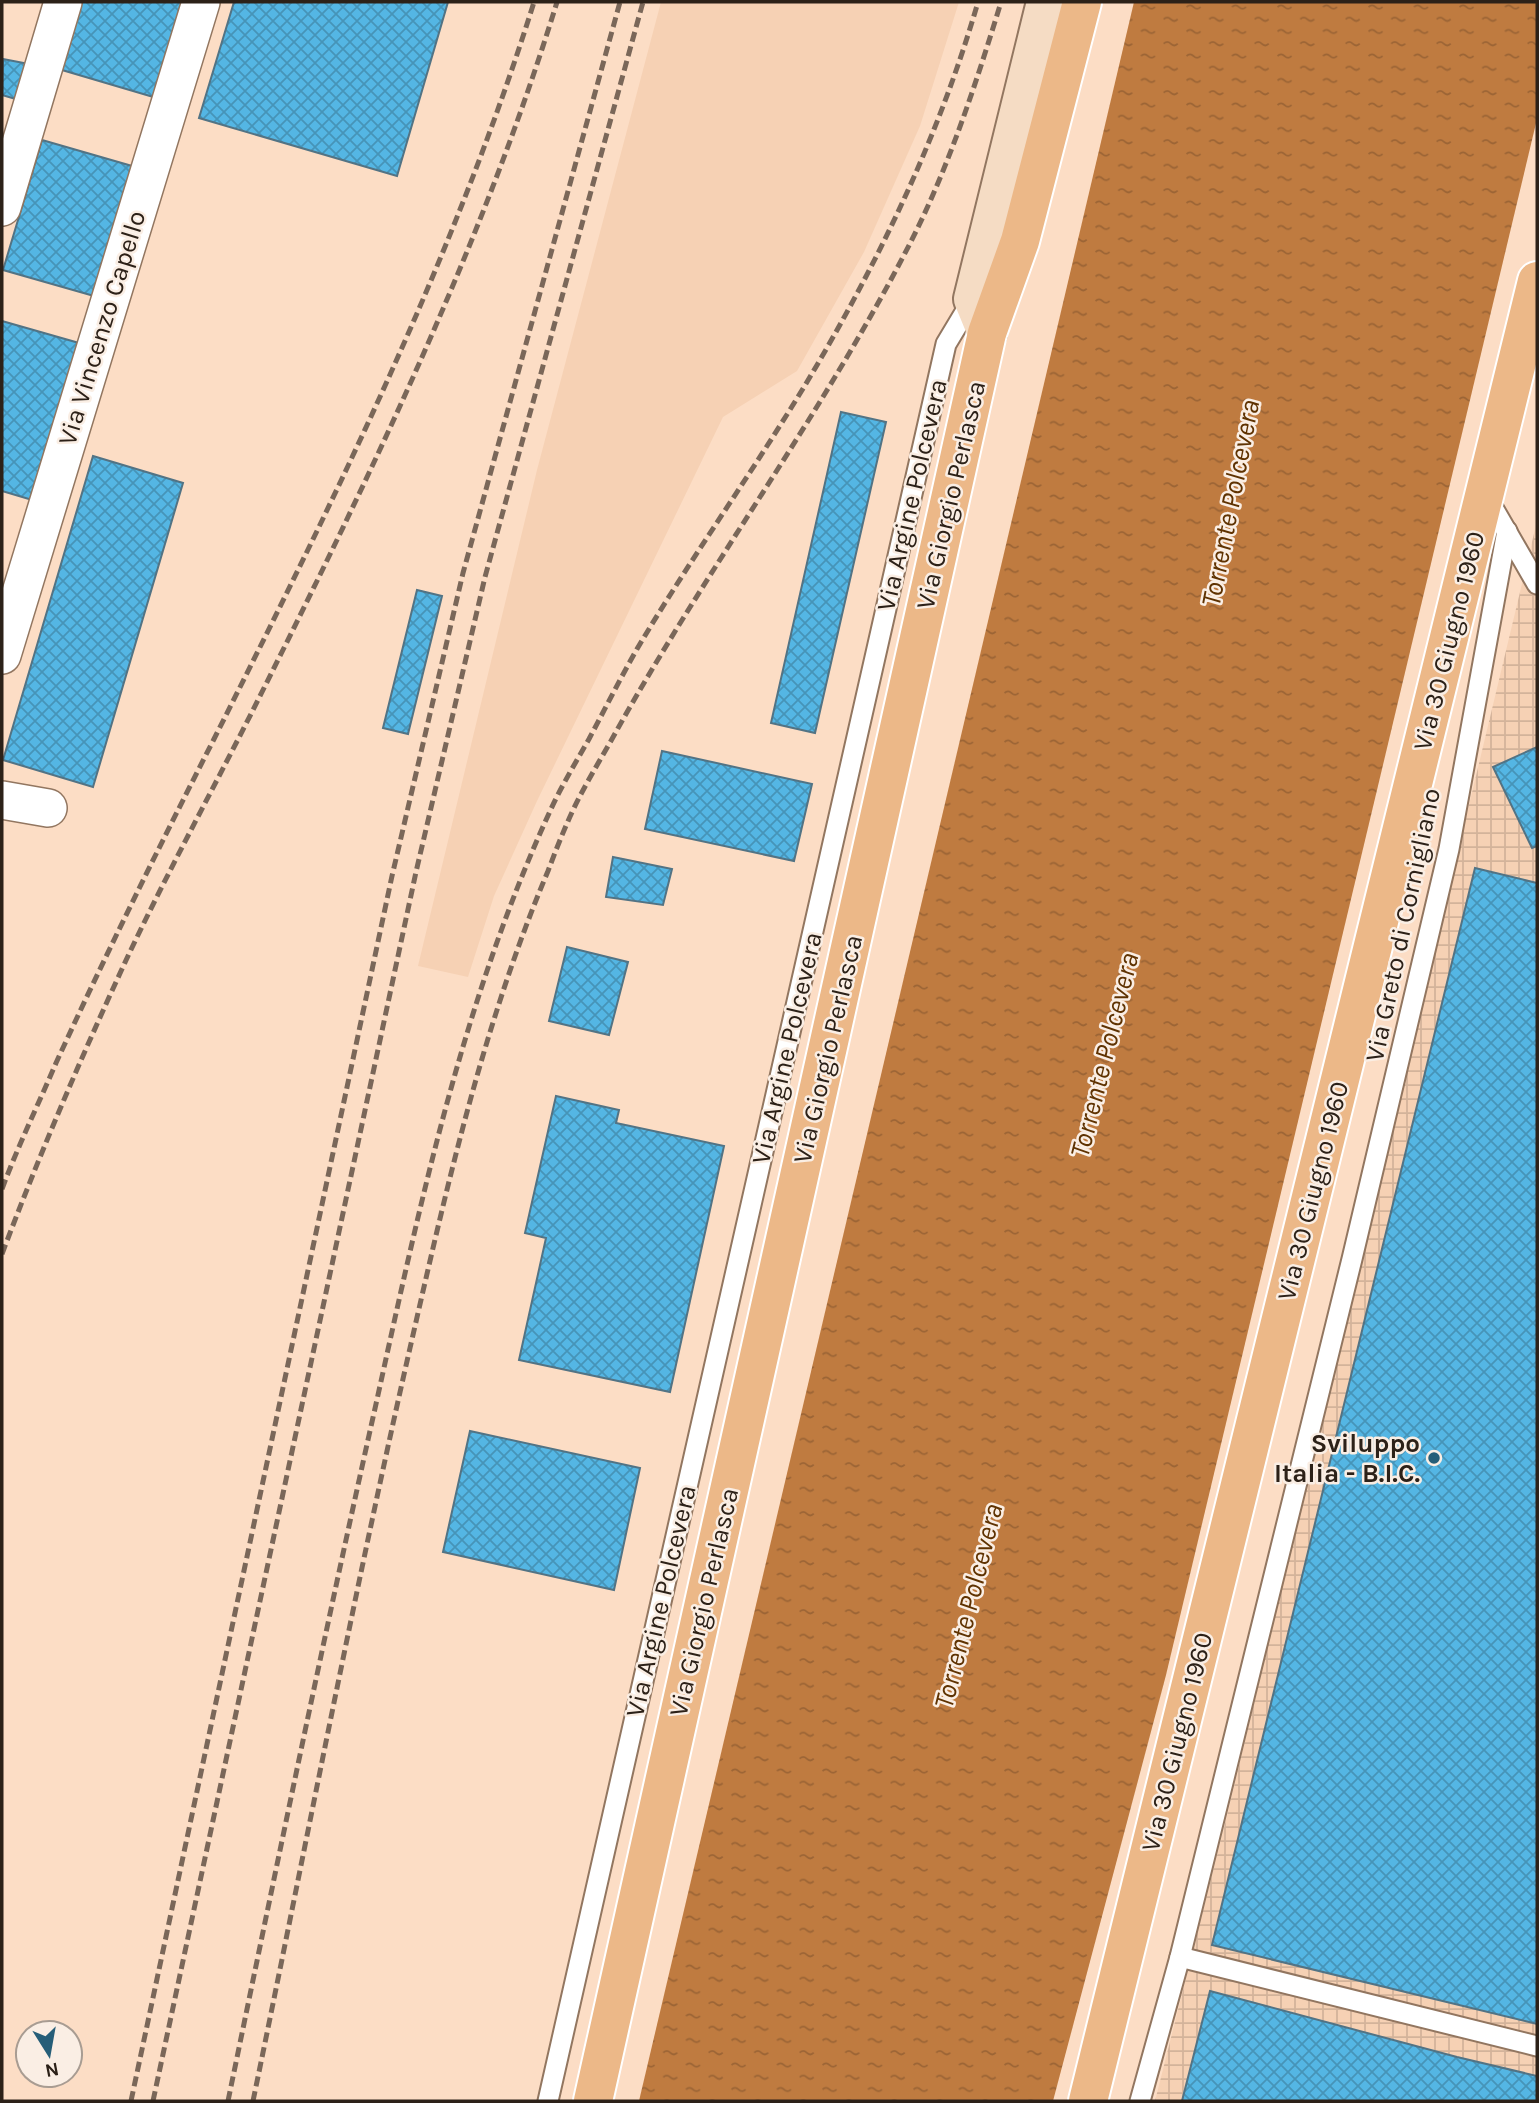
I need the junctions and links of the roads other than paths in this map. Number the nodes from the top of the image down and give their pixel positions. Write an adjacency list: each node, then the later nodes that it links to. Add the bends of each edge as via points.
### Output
1 (63, 2): 5 (street)
2 (201, 2): 11 (street, Via Vincenzo Capello)
3 (1046, 2): 7 (main road, Via Argine Polcevera)
4 (1082, 2): 7 (main road, Via Giorgio Perlasca, via 1020,241)
5 (2, 207)
6 (1537, 281): 8 (main road, Via 30 Giugno 1960)
7 (980, 316): 16 (lane, Via Argine Polcevera, via 946,344); 17 (main road, Via Giorgio Perlasca)
8 (1485, 494): 9 (lane); 18 (main road, Via 30 Giugno 1960)
9 (1507, 531): 10 (lane); 14 (lane, Via Greto di Cornigliano, via 1449,849)
10 (1537, 584)
11 (2, 655)
12 (2, 800): 13 (street)
13 (48, 808)
14 (1180, 1957): 15 (lane); 19 (lane, Via Greto di Cornigliano)
15 (1537, 2046)
16 (548, 2101)
17 (593, 2101)
18 (1088, 2101)
19 (1140, 2101)

